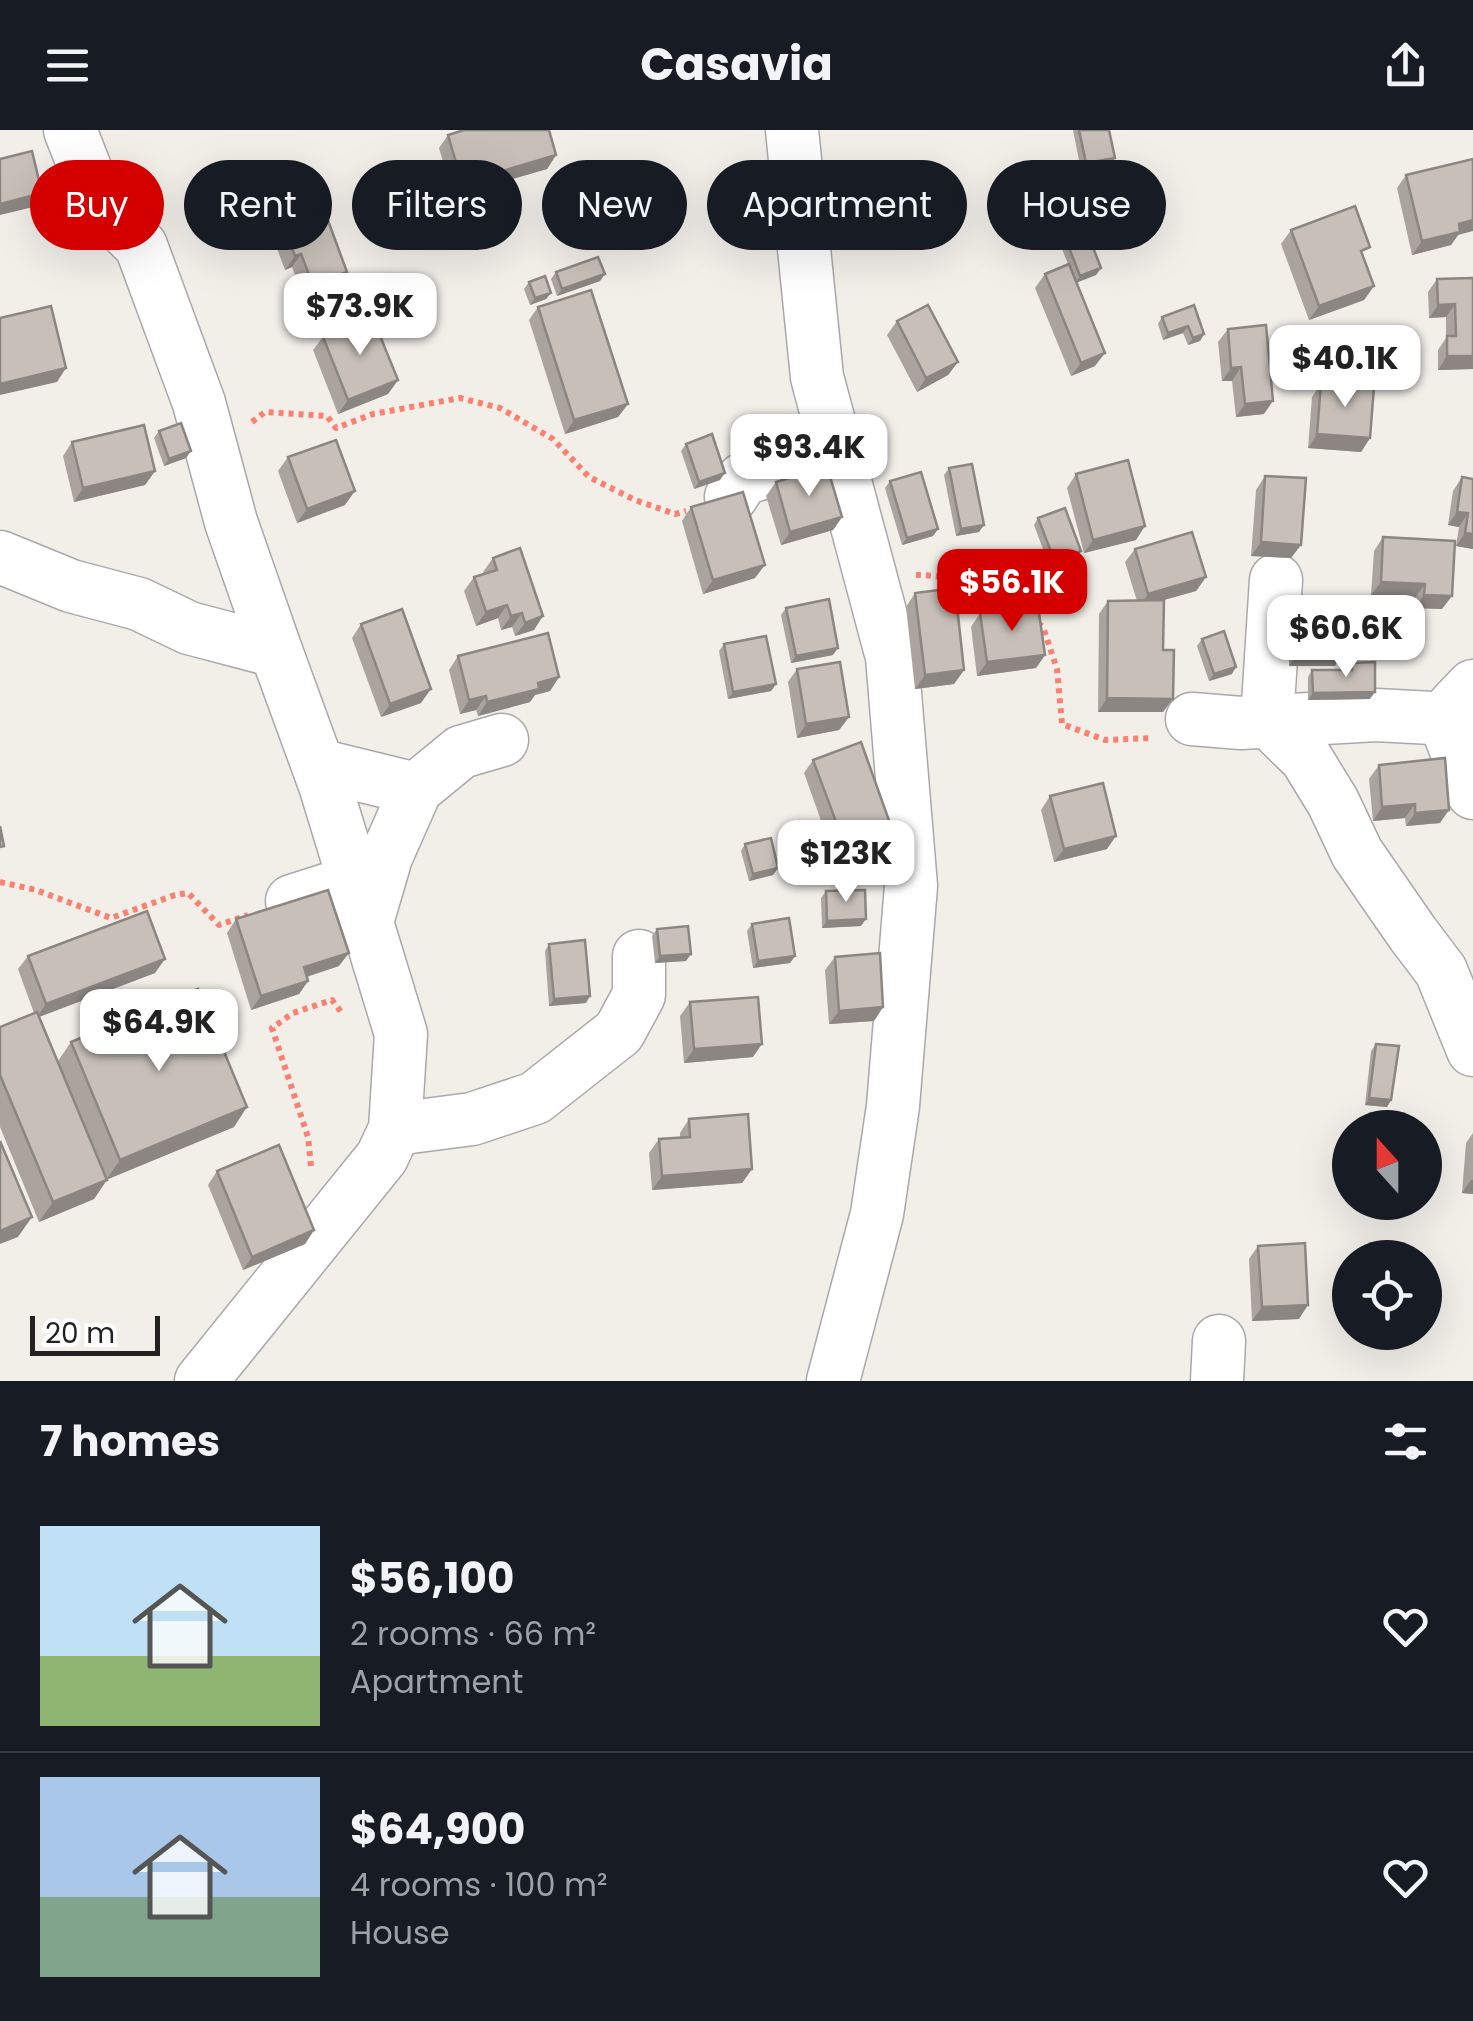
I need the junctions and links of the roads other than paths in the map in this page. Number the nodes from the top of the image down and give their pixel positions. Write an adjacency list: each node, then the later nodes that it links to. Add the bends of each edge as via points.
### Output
1 (70, 130): 7 (street, via 100,204 141,246 199,403)
2 (792, 130): 3 (street, via 817,377)
3 (836, 450): 4 (street, via 743,479); 23 (street, via 892,656 911,886 877,1214)
4 (732, 496)
5 (0, 557): 7 (street, via 189,628)
6 (1276, 580): 10 (street)
7 (276, 651): 12 (street)
8 (1462, 702): 10 (street, via 1376,716); 14 (street, via 1449,732)
9 (1192, 718): 10 (street)
10 (1267, 720): 19 (street, via 1306,758 1357,852 1442,971)
11 (502, 740): 13 (street, via 462,752)
12 (318, 765): 13 (street); 16 (street)
13 (416, 789): 16 (street)
14 (1473, 794)
15 (292, 900): 16 (street)
16 (361, 901): 18 (street)
17 (639, 956): 20 (street, via 639,995 619,1032 536,1098)
18 (399, 1025): 20 (street); 21 (street)
19 (1473, 1050)
20 (448, 1122): 21 (street)
21 (395, 1129): 22 (street, via 382,1157)
22 (201, 1381)
23 (833, 1381)

